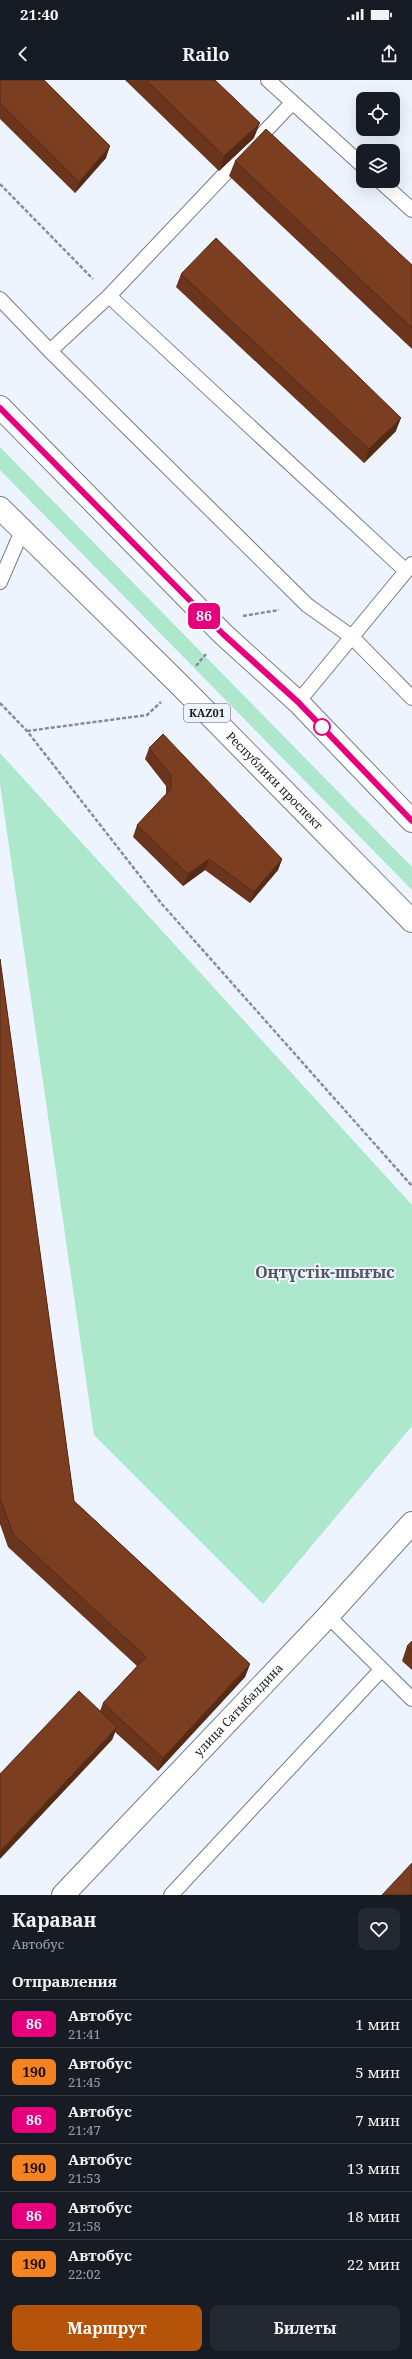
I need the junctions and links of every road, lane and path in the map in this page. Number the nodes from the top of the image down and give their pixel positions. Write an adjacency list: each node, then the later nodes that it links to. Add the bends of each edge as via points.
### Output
1 (268, 80): 2 (lane)
2 (292, 103): 3 (lane); 7 (lane)
3 (356, 160)
4 (0, 184): 7 (path)
5 (388, 188): 6 (lane)
6 (412, 210)
7 (110, 296): 9 (lane); 13 (lane)
8 (0, 299): 9 (lane)
9 (50, 351): 15 (lane, via 307,605)
10 (0, 408): 17 (main road, via 223,634)
11 (0, 508): 12 (main road, Республики проспект / KАZ01)
12 (22, 531): 14 (lane); 22 (main road, Республики проспект / KАZ01, via 180,685)
13 (409, 568): 15 (lane)
14 (0, 582)
15 (352, 637): 16 (lane); 17 (lane)
16 (412, 698)
17 (298, 702): 21 (main road)
18 (0, 703): 20 (path)
19 (147, 715): 20 (path)
20 (28, 731): 23 (path, via 161,903)
21 (412, 821)
22 (412, 920)
23 (412, 1186)
24 (412, 1523): 25 (main road, улица Сатыбалдина)
25 (328, 1616): 26 (lane); 28 (main road, улица Сатыбалдина)
26 (381, 1670): 27 (lane); 29 (lane)
27 (412, 1699)
28 (63, 1895)
29 (171, 1895)

